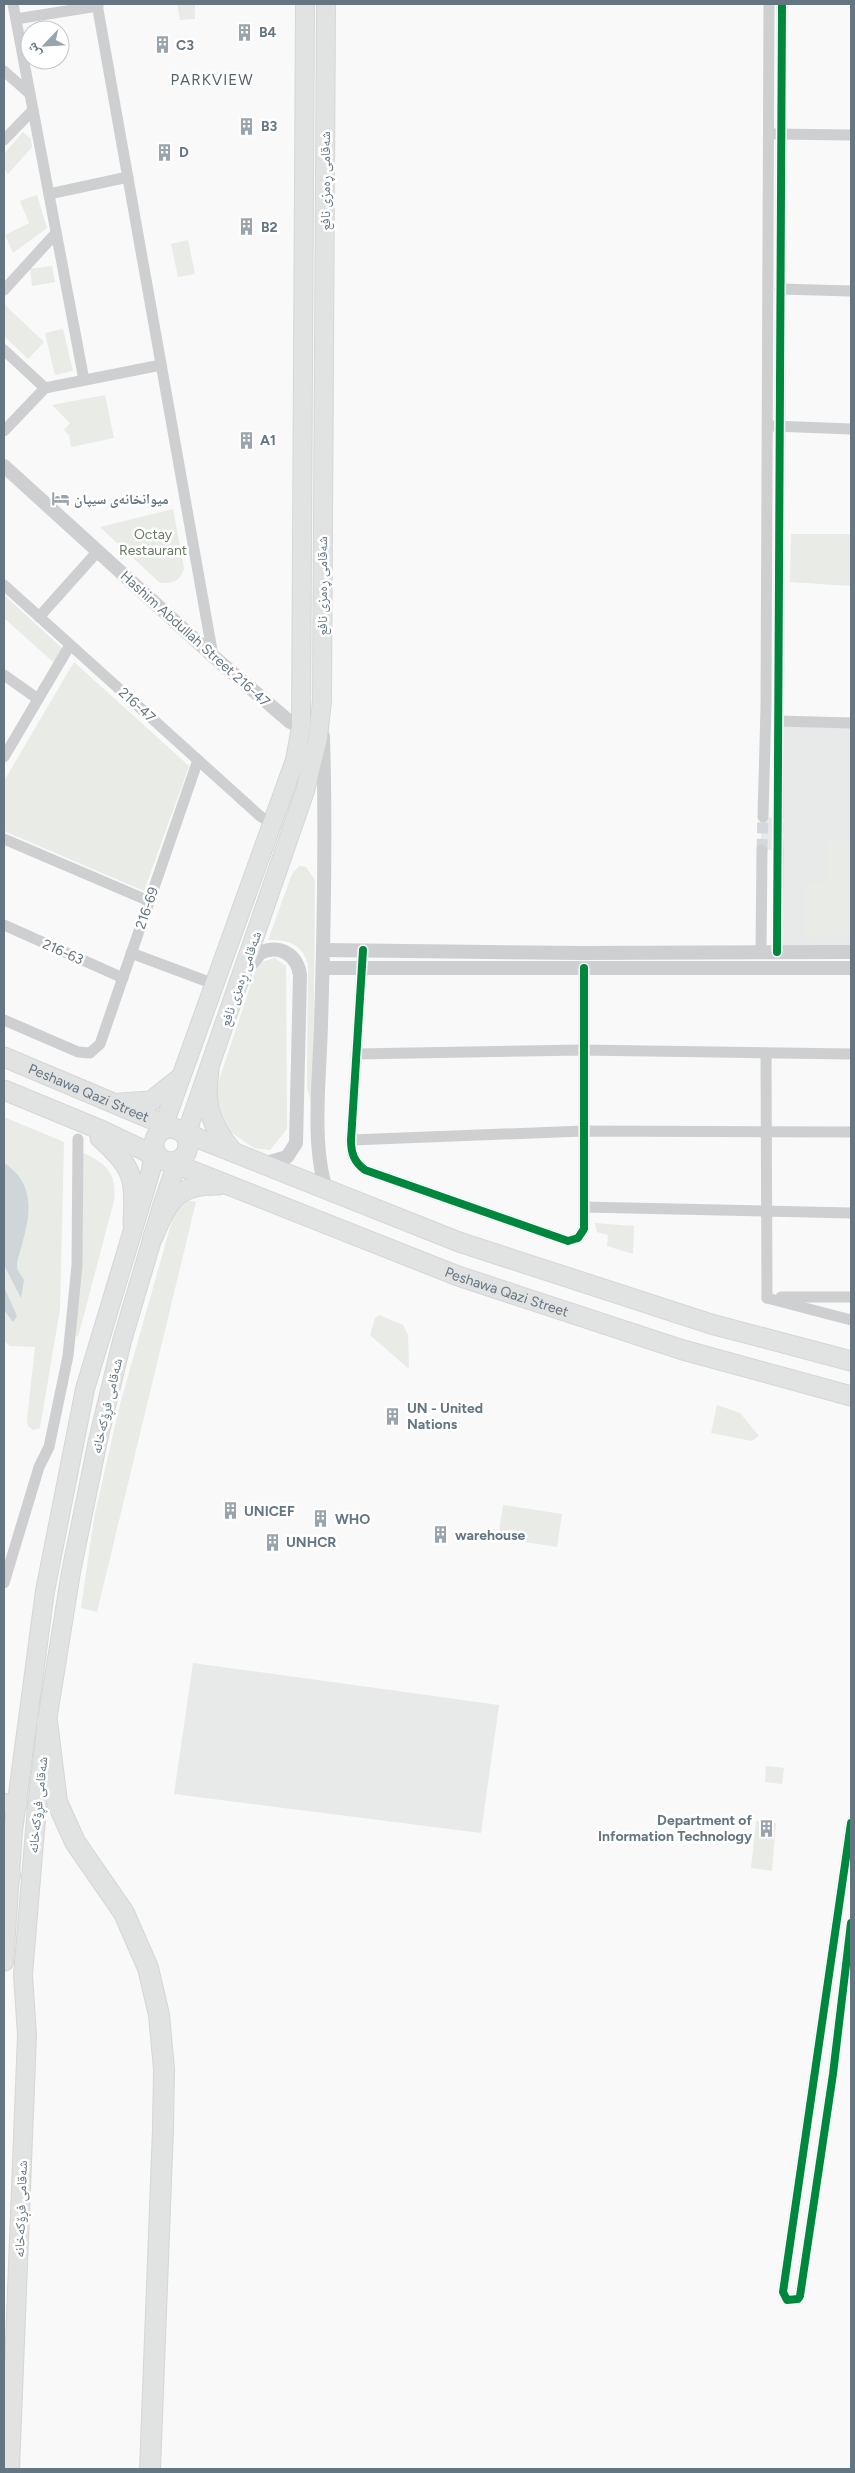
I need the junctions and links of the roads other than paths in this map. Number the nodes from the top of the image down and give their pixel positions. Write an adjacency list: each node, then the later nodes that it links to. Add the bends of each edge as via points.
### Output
1 (13, 4): 7 (street)
2 (305, 4): 18 (main road, شەقامی ڕەمزی نافع)
3 (326, 4): 19 (main road, شەقامی ڕەمزی نافع)
4 (769, 4): 11 (street)
5 (782, 4): 12 (street)
6 (97, 5): 7 (street); 15 (street)
7 (16, 19): 9 (street)
8 (4, 71): 9 (street)
9 (30, 94): 10 (street)
10 (33, 110): 14 (street); 16 (street)
11 (768, 134): 12 (street); 29 (street)
12 (781, 134): 13 (street); 20 (street)
13 (851, 135)
14 (4, 140)
15 (128, 177): 16 (street); 26 (street)
16 (49, 194): 17 (street)
17 (56, 233): 21 (street); 27 (street)
18 (303, 269): 19 (main road, via 306,276 314,280 322,275); 23 (main road, شەقامی ڕەمزی نافع)
19 (324, 269): 24 (main road, شەقامی ڕەمزی نافع)
20 (780, 289): 22 (street); 30 (street)
21 (4, 290)
22 (851, 291)
23 (302, 336): 24 (main road, via 305,329 314,325 320,328); 46 (main road, شەقامی ڕەمزی نافع)
24 (324, 339): 43 (main road, شەقامی ڕەمزی نافع)
25 (4, 350): 28 (street)
26 (161, 365): 27 (street); 40 (street)
27 (84, 380): 28 (street)
28 (45, 388): 32 (street)
29 (767, 426): 30 (street); 36 (street)
30 (780, 426): 31 (street); 37 (street)
31 (851, 429)
32 (4, 431)
33 (4, 466): 34 (street, Hashim Abdullah Street 216-47)
34 (98, 551): 38 (street); 40 (street, Hashim Abdullah Street 216-47)
35 (4, 585): 38 (street, 216-47)
36 (766, 586): 37 (street); 49 (street)
37 (779, 586): 44 (street)
38 (39, 617): 39 (street, 216-47)
39 (70, 645): 42 (street); 48 (street, 216-47)
40 (213, 656): 46 (street, Hashim Abdullah Street 216-47, via 290,722)
41 (4, 675): 42 (street)
42 (38, 699): 47 (street)
43 (322, 701): 57 (street); 72 (main road, شەقامی ڕەمزی نافع, via 318,738 305,791)
44 (779, 721): 45 (street); 50 (street)
45 (851, 723)
46 (301, 727): 51 (main road, شەقامی ڕەمزی نافع, via 295,760)
47 (4, 757)
48 (198, 760): 51 (street, 216-47); 55 (street, 216-69)
49 (763, 817)
50 (778, 818)
51 (272, 823): 73 (main road, شەقامی ڕەمزی نافع)
52 (5, 842): 55 (street)
53 (762, 850): 60 (street)
54 (778, 850): 61 (street)
55 (150, 900): 64 (street, 216-69)
56 (4, 925): 71 (street, 216-63)
57 (323, 950): 58 (street); 65 (street)
58 (363, 950): 59 (street); 66 (street)
59 (732, 951): 60 (street); 68 (street)
60 (761, 951): 61 (street)
61 (777, 952): 62 (street)
62 (822, 952): 63 (street); 69 (street)
63 (851, 952)
64 (131, 953): 71 (street, 216-69); 73 (street)
65 (323, 968): 66 (street); 86 (street)
66 (362, 968): 67 (street); 77 (street)
67 (584, 968): 68 (street); 75 (street)
68 (732, 968): 69 (street)
69 (822, 968): 70 (street)
70 (851, 968)
71 (123, 978): 74 (street, 216-69, via 100,1044 90,1054 78,1052)
72 (241, 979): 80 (main road, شەقامی ڕەمزی نافع); 83 (street, via 257,955 269,950 286,952 298,966)
73 (214, 984): 81 (main road, شەقامی ڕەمزی نافع)
74 (4, 1020)
75 (582, 1050): 76 (street); 77 (street); 88 (street)
76 (766, 1053): 78 (street); 89 (street)
77 (356, 1054): 91 (street)
78 (851, 1054)
79 (4, 1057): 85 (highway, Peshawa Qazi Street)
80 (209, 1071): 84 (main road, شەقامی ڕەمزی نافع); 93 (highway, via 206,1088 208,1111 219,1136)
81 (178, 1084): 84 (main road, via 181,1098); 85 (highway, via 151,1101 130,1104); 92 (main road, شەقامی ڕەمزی نافع)
82 (4, 1090): 87 (highway, Peshawa Qazi Street)
83 (298, 1090): 86 (street, via 301,1110 305,1115 311,1117); 94 (street, via 294,1148 284,1159)
84 (199, 1097): 92 (main road, شەقامی ڕەمزی نافع)
85 (107, 1100): 92 (highway, Peshawa Qazi Street)
86 (319, 1112): 96 (street, via 320,1162)
87 (80, 1131): 92 (highway, Peshawa Qazi Street); 100 (highway, via 118,1153 128,1168 134,1194); 107 (street, via 77,1265 68,1356 49,1447 39,1467)
88 (583, 1131): 89 (street); 91 (street); 97 (street)
89 (767, 1131): 90 (street); 98 (street)
90 (851, 1132)
91 (351, 1140): 97 (street, via 353,1157 366,1170 563,1240 574,1240 582,1234)
92 (171, 1145): 93 (highway, Peshawa Qazi Street); 95 (highway, Peshawa Qazi Street); 100 (main road, شەقامی فڕۆکەخانە); 101 (main road, شەقامی فڕۆکەخانە)
93 (234, 1152): 94 (highway, Peshawa Qazi Street)
94 (263, 1164): 96 (highway, Peshawa Qazi Street)
95 (231, 1186): 101 (highway, via 206,1184 179,1193 166,1207); 106 (highway, Peshawa Qazi Street, via 458,1276 683,1350)
96 (326, 1189): 105 (highway, Peshawa Qazi Street, via 460,1242 701,1321)
97 (584, 1207): 98 (street)
98 (767, 1211): 99 (street); 103 (street)
99 (851, 1213)
100 (134, 1224): 109 (main road, شەقامی فڕۆکەخانە, via 83,1398 45,1591)
101 (153, 1237): 108 (main road, شەقامی فڕۆکەخانە, via 122,1341 98,1440 71,1572)
102 (851, 1297): 103 (street)
103 (767, 1298): 104 (street)
104 (851, 1320)
105 (851, 1361)
106 (851, 1396)
107 (4, 1583)
108 (47, 1721): 110 (main road, شەقامی فڕۆکەخانە); 120 (highway, via 58,1802 75,1842 124,1913 148,1968 159,2015 164,2069 163,2129)
109 (10, 1804): 110 (main road); 113 (main road, شەقامی فڕۆکەخانە)
110 (37, 1806): 117 (main road, شەقامی فڕۆکەخانە)
111 (851, 1823): 118 (street, via 783,2292 787,2300 792,2301 800,2296)
112 (4, 1855): 113 (highway)
113 (10, 1875): 115 (main road, شەقامی فڕۆکەخانە)
114 (851, 1924): 118 (street)
115 (4, 1962)
116 (4, 1973): 117 (main road)
117 (23, 1974): 119 (main road, شەقامی فڕۆکەخانە, via 28,2035)
118 (847, 1985)
119 (10, 2469)
120 (150, 2469)

